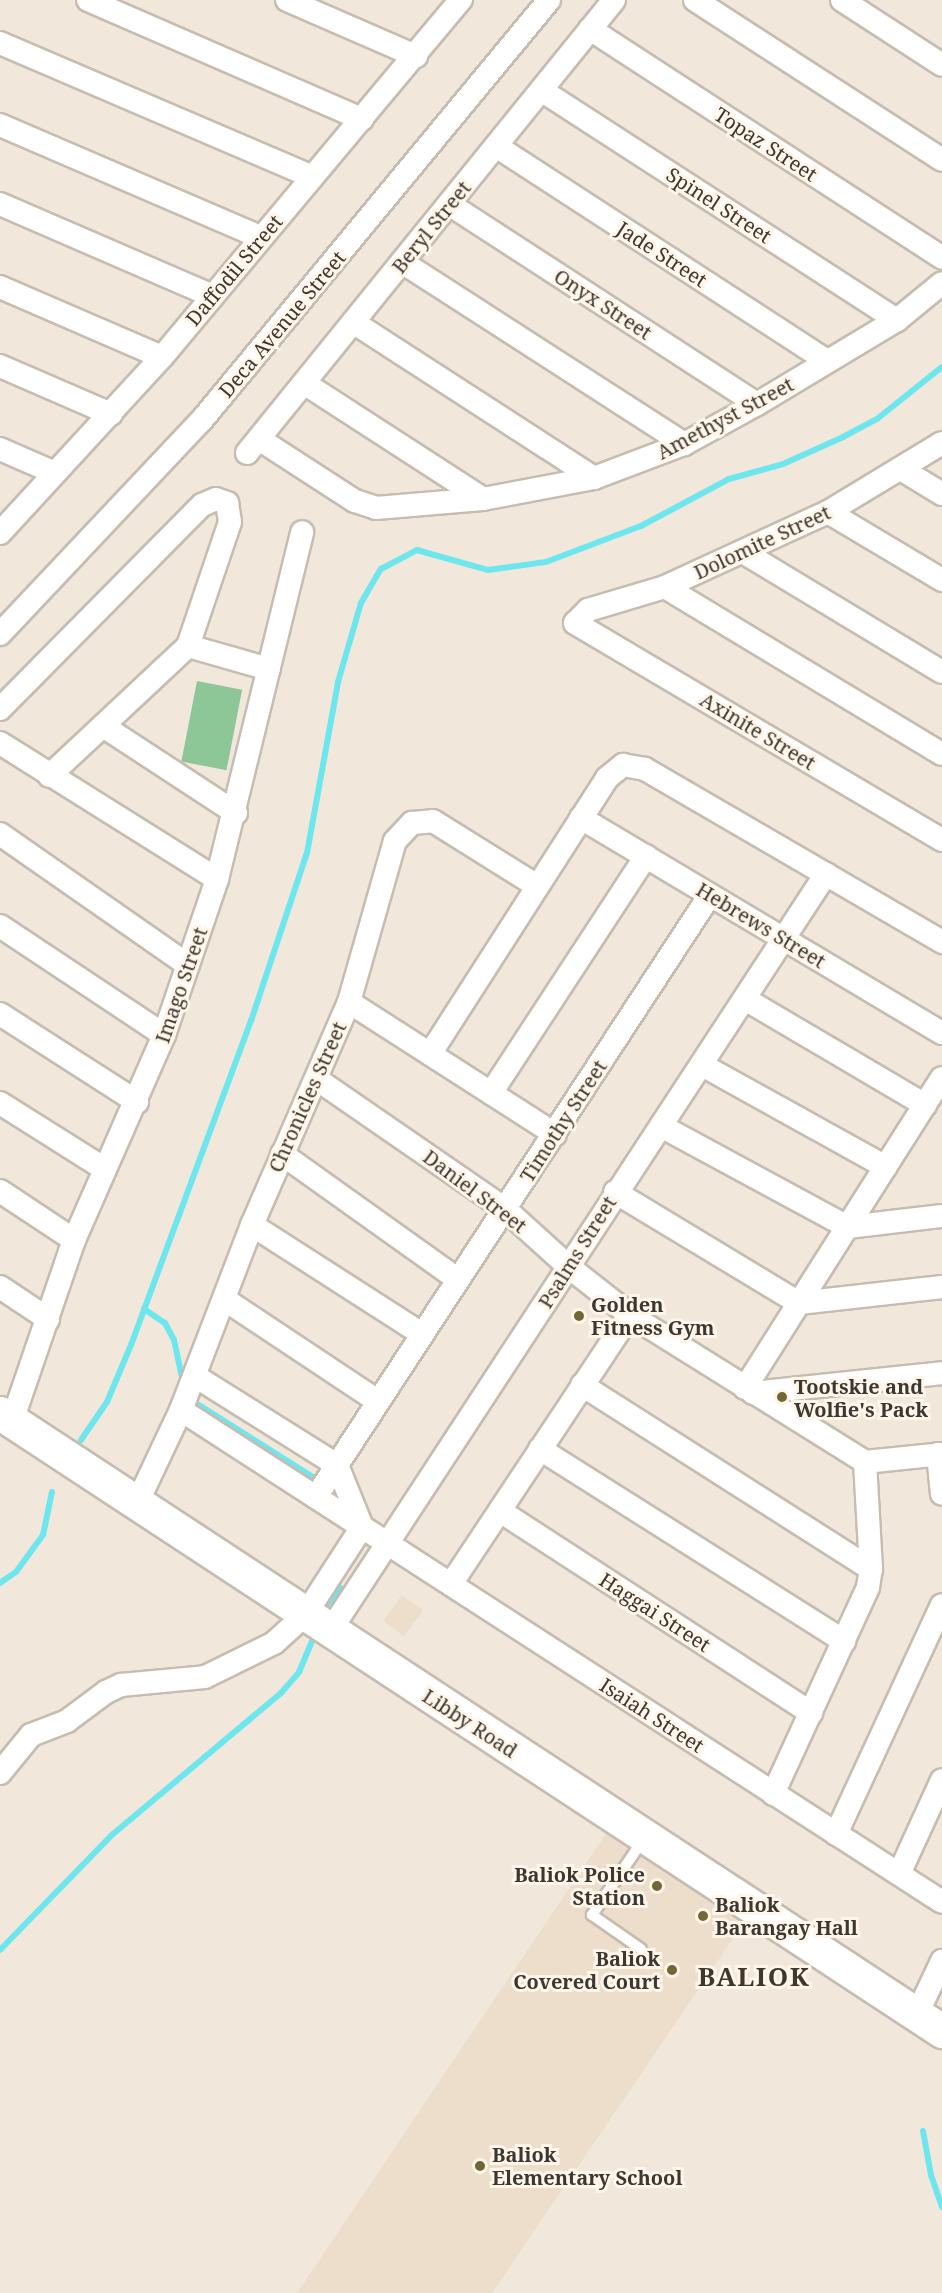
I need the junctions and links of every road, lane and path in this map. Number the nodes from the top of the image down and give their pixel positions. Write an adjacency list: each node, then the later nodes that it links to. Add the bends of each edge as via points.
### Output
1 (87, 0): 15 (street)
2 (287, 0): 11 (street)
3 (461, 0): 11 (street, Daffodil Street)
4 (531, 0): 12 (street, Deca Avenue Street)
5 (549, 0): 12 (street, Deca Avenue Street)
6 (614, 0): 9 (street, Beryl Street)
7 (695, 0): 18 (street)
8 (842, 0): 13 (street)
9 (590, 29): 14 (street, Beryl Street); 23 (street, Topaz Street)
10 (0, 43): 19 (street)
11 (416, 56): 15 (street, Daffodil Street)
12 (486, 65): 51 (street, Deca Avenue Street, via 166,450)
13 (942, 65)
14 (541, 90): 17 (street, Beryl Street); 28 (street, Spinel Street)
15 (362, 118): 19 (street, Daffodil Street)
16 (0, 125): 22 (street)
17 (496, 146): 21 (street, Beryl Street); 31 (street, Jade Street)
18 (942, 160)
19 (312, 177): 22 (street, Daffodil Street)
20 (0, 204): 27 (street)
21 (449, 204): 24 (street, Beryl Street); 34 (street, Onyx Street)
22 (260, 237): 27 (street, Daffodil Street)
23 (942, 258)
24 (402, 262): 29 (street, Beryl Street); 37 (street)
25 (942, 283): 28 (street, Amethyst Street)
26 (0, 287): 30 (street)
27 (213, 296): 30 (street, Daffodil Street)
28 (897, 321): 31 (street, Amethyst Street)
29 (353, 322): 33 (street, Beryl Street); 41 (street)
30 (162, 357): 35 (street, Daffodil Street)
31 (827, 361): 34 (street, Amethyst Street)
32 (0, 366): 35 (street)
33 (304, 383): 43 (street); 44 (street, Beryl Street, via 253,446 355,501)
34 (757, 404): 37 (street, Amethyst Street)
35 (111, 414): 40 (street, Daffodil Street)
36 (942, 443): 39 (street, Dolomite Street)
37 (684, 444): 41 (street, Amethyst Street)
38 (0, 449): 40 (street)
39 (901, 469): 42 (street); 45 (street, Dolomite Street)
40 (55, 473): 47 (street, Daffodil Street)
41 (594, 478): 43 (street, Amethyst Street)
42 (942, 494)
43 (483, 498): 44 (street, Amethyst Street)
44 (376, 507)
45 (828, 512): 48 (street, Dolomite Street); 49 (street)
46 (302, 532): 56 (street, Imago Street)
47 (0, 533)
48 (743, 552): 50 (street, Dolomite Street); 57 (street)
49 (942, 580)
50 (664, 587): 53 (street, Dolomite Street, via 588,610); 61 (street)
51 (32, 591): 52 (street, Deca Avenue Street); 54 (street, Deca Avenue Street)
52 (0, 614)
53 (575, 623): 66 (street, Axinite Street)
54 (0, 634)
55 (188, 646): 56 (street); 58 (street, via 230,522 230,508 222,499 202,505); 59 (street)
56 (269, 669): 63 (street, Imago Street)
57 (942, 672)
58 (0, 709)
59 (103, 726): 62 (street); 63 (street)
60 (0, 743): 62 (street)
61 (942, 754)
62 (49, 776): 69 (street)
63 (236, 813): 69 (street, Imago Street)
64 (581, 818): 67 (street, Hebrews Street); 68 (street, via 606,778 623,765 645,769); 70 (street)
65 (0, 834): 75 (street)
66 (942, 840)
67 (646, 856): 71 (street, Hebrews Street); 85 (street)
68 (826, 874): 73 (street, Psalms Street); 74 (street)
69 (217, 879): 75 (street, Imago Street)
70 (537, 886): 77 (street, Chronicles Street, via 433,821 422,820 403,828 391,850); 81 (street)
71 (710, 895): 73 (street, Hebrews Street); 90 (street, Timothy Street)
72 (0, 926): 80 (street)
73 (785, 940): 76 (street, Psalms Street); 79 (street, Hebrews Street)
74 (942, 942)
75 (188, 965): 80 (street, Imago Street)
76 (745, 999): 82 (street, Psalms Street); 88 (street)
77 (349, 1002): 81 (street); 84 (street, Chronicles Street)
78 (0, 1014): 86 (street)
79 (942, 1033)
80 (164, 1035): 86 (street, Imago Street)
81 (430, 1054): 85 (street)
82 (702, 1065): 89 (street, Psalms Street); 92 (street)
83 (942, 1078): 88 (street)
84 (318, 1080): 91 (street, Chronicles Street); 96 (street, Daniel Street)
85 (491, 1093): 90 (street)
86 (137, 1102): 93 (street, Imago Street)
87 (0, 1104): 93 (street)
88 (925, 1105): 92 (street)
89 (661, 1126): 95 (street, Psalms Street); 99 (street)
90 (555, 1134): 96 (street, Timothy Street)
91 (282, 1154): 98 (street, Chronicles Street); 102 (street)
92 (886, 1167): 99 (street)
93 (105, 1170): 100 (street, Imago Street)
94 (0, 1191): 100 (street)
95 (615, 1192): 101 (street, Psalms Street); 106 (street)
96 (505, 1209): 101 (street, Daniel Street); 102 (street, Timothy Street)
97 (942, 1216): 99 (street)
98 (252, 1225): 105 (street, Chronicles Street); 109 (street)
99 (848, 1227): 106 (street)
100 (74, 1240): 108 (street, Imago Street)
101 (569, 1267): 107 (street, Daniel Street); 126 (street, Psalms Street)
102 (457, 1279): 109 (street, Timothy Street)
103 (0, 1287): 108 (street)
104 (942, 1287): 106 (street)
105 (224, 1299): 111 (street, Chronicles Street); 114 (street)
106 (799, 1303): 113 (street)
107 (630, 1315): 112 (street); 113 (street, Daniel Street)
108 (48, 1319): 116 (street, Imago Street)
109 (420, 1333): 114 (street, Timothy Street)
110 (942, 1373): 113 (street)
111 (195, 1376): 115 (street, Chronicles Street); 120 (street)
112 (582, 1385): 117 (street); 127 (street)
113 (749, 1391): 119 (street, Daniel Street)
114 (376, 1400): 120 (street, Timothy Street)
115 (181, 1410): 122 (street, Isaiah Street); 123 (street, Chronicles Street)
116 (6, 1417): 123 (main road, Libby Road)
117 (540, 1449): 124 (street); 131 (street)
118 (940, 1454): 119 (street); 121 (street)
119 (865, 1462): 127 (street)
120 (337, 1465): 122 (street, Timothy Street); 125 (street)
121 (942, 1494)
122 (316, 1497): 125 (street, Isaiah Street)
123 (137, 1503): 130 (main road, Libby Road)
124 (500, 1511): 128 (street); 132 (street, Haggai Street)
125 (362, 1527): 126 (street, Isaiah Street); 130 (street)
126 (387, 1543): 128 (street, Isaiah Street); 130 (street, Psalms Street)
127 (871, 1569): 131 (street, via 866,1593)
128 (451, 1584): 135 (street, Isaiah Street)
129 (942, 1605): 136 (street)
130 (317, 1623): 133 (street, via 205,1677 122,1685 106,1692 68,1721 31,1735); 137 (main road, Libby Road)
131 (844, 1641): 132 (street)
132 (811, 1713): 135 (street)
133 (0, 1773)
134 (942, 1780): 138 (street)
135 (773, 1794): 136 (street, Isaiah Street)
136 (836, 1834): 138 (street, Isaiah Street)
137 (645, 1837): 140 (lane, via 592,1915); 142 (main road, Libby Road)
138 (899, 1875): 139 (street, Isaiah Street)
139 (942, 1902)
140 (641, 1948)
141 (942, 1961): 142 (street)
142 (929, 2022)

